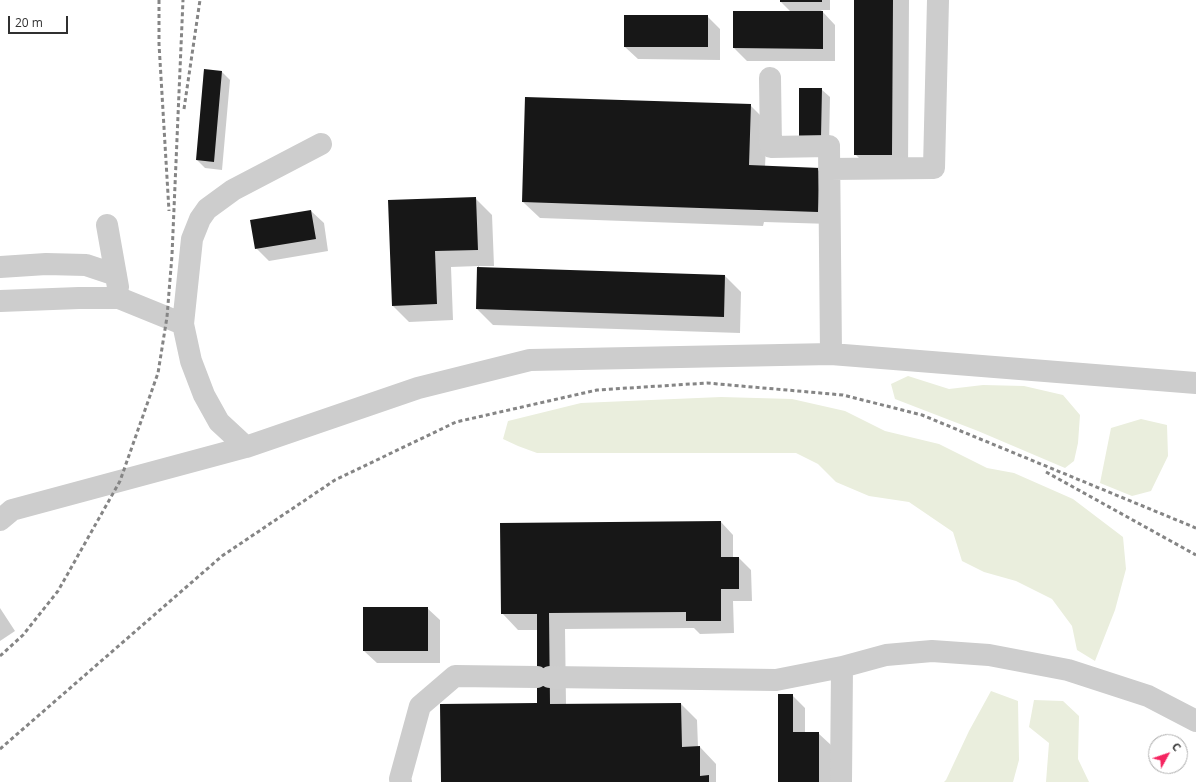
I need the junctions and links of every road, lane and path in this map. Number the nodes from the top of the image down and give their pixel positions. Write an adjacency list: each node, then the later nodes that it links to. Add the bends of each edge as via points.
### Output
1 (938, 0): 4 (lane, via 934,168)
2 (770, 78): 4 (lane, via 770,147 829,146)
3 (321, 144): 10 (lane, via 233,190 207,209 192,239)
4 (829, 169): 11 (lane)
5 (107, 225): 7 (lane)
6 (0, 267): 7 (lane, via 86,265)
7 (116, 275): 8 (lane)
8 (119, 298): 9 (lane); 10 (lane)
9 (0, 300)
10 (183, 324): 13 (lane, via 191,362 204,395 219,422)
11 (831, 354): 12 (lane); 13 (lane, via 530,360 418,388)
12 (1196, 383)
13 (246, 447): 14 (lane, via 12,510)
14 (0, 520)
15 (842, 668): 16 (lane, via 893,654 932,651 989,655 1068,670 1148,696); 17 (lane, via 776,680 455,676 420,706); 18 (lane)
16 (1196, 721)
17 (396, 781)
18 (841, 782)

